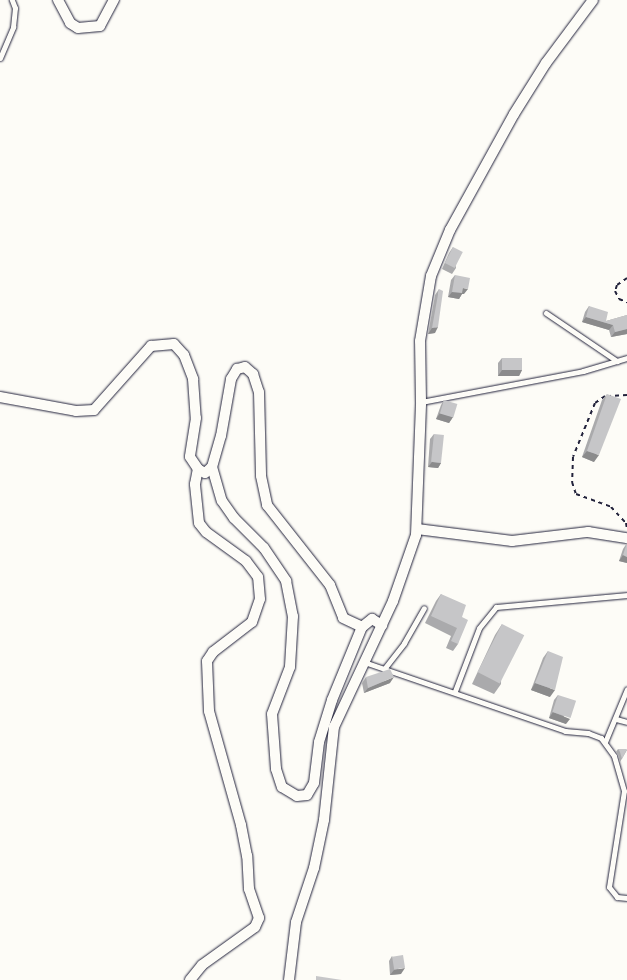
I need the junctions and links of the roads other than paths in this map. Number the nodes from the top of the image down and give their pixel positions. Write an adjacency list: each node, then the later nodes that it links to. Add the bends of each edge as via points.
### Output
1 (12, 0): 5 (lane, via 15,8 13,27)
2 (58, 0): 3 (street, via 70,24 78,28 100,26)
3 (114, 0)
4 (593, 0): 10 (street, via 518,107 439,256 427,289 422,320)
5 (0, 58)
6 (546, 313): 8 (lane)
7 (627, 358): 8 (lane)
8 (617, 361): 10 (lane)
9 (0, 397): 12 (street, via 67,410 94,410 151,346 174,344 184,355 193,379 196,418 190,457)
10 (421, 402): 13 (street)
11 (212, 467): 12 (street, via 205,473); 18 (street, via 231,379 236,369 245,367 253,374 259,392 261,476 267,505 330,585 343,618); 18 (street, via 222,501 264,548 286,581 293,616 290,667 272,714 276,769 282,787 297,796 307,795 314,783 320,742 330,708)
12 (198, 469): 28 (street, via 195,484 199,523 206,532 246,561 258,577 260,599 252,622 214,652 207,662 209,711 241,825 248,856 249,894 259,918 255,928 202,966)
13 (417, 529): 14 (street, via 500,540 588,532); 17 (street, via 405,572)
14 (627, 538)
15 (627, 595): 22 (lane, via 496,608 479,628)
16 (424, 608): 20 (lane)
17 (382, 625): 18 (street, via 372,619); 19 (street)
18 (362, 627)
19 (364, 662): 20 (lane); 29 (street, via 334,727 324,820 314,868 296,922)
20 (384, 669): 22 (lane)
21 (627, 689): 23 (lane)
22 (455, 692): 25 (lane, via 565,731 588,733)
23 (616, 719): 24 (lane); 25 (lane)
24 (627, 722)
25 (605, 742): 26 (lane)
26 (625, 784): 27 (lane, via 609,879 612,893)
27 (627, 898)
28 (190, 980)
29 (289, 980)

